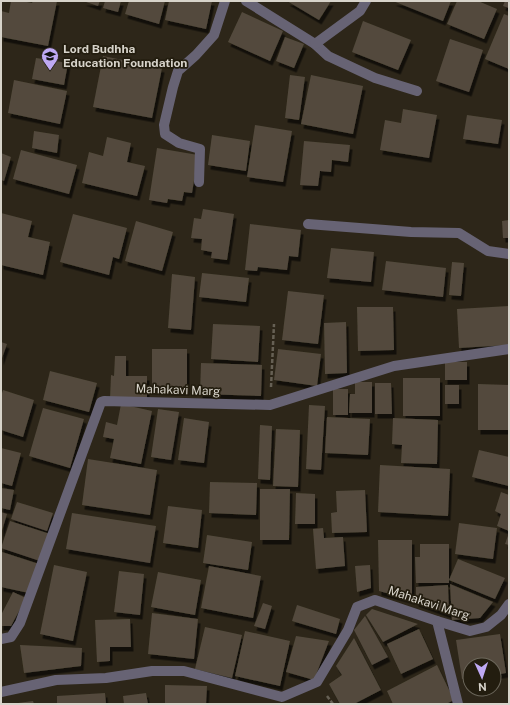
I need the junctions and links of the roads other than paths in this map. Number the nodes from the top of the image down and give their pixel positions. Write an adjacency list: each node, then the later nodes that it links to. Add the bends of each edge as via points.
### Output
1 (225, 1): 6 (street, via 214,35 178,71 164,125 165,134 179,143 200,149)
2 (246, 1): 4 (street)
3 (366, 1): 4 (street, via 360,12)
4 (315, 44): 5 (street, via 328,56 375,78)
5 (417, 91)
6 (199, 182)
7 (308, 224): 8 (street, via 459,233 488,251)
8 (509, 254)
9 (509, 349): 12 (street, Mahakavi Marg, via 394,366 270,405 101,402 20,623 10,637)
10 (509, 604): 11 (street, Mahakavi Marg, via 501,615 486,627 470,631)
11 (437, 622): 13 (street, Mahakavi Marg, via 375,600 357,607 348,630 317,682 282,697 184,672 152,671 106,678 56,680); 14 (street)
12 (1, 639)
13 (1, 692)
14 (458, 704)

